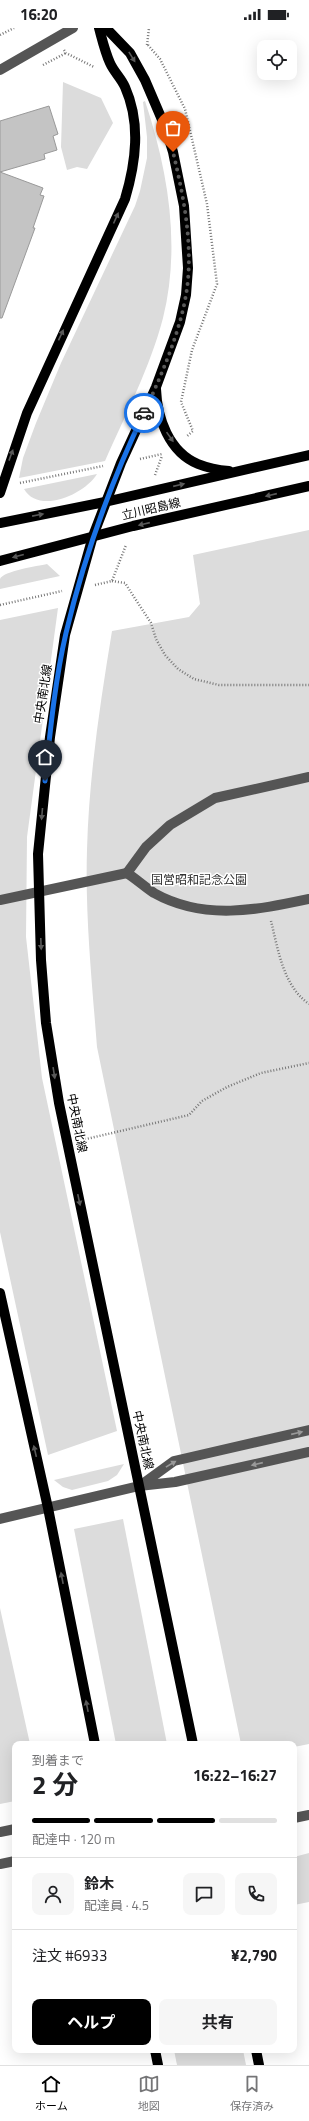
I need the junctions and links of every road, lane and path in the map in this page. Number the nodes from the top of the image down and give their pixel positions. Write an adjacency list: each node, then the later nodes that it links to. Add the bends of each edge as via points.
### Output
1 (14, 28): 5 (path)
2 (73, 28): 6 (street)
3 (99, 28): 15 (main road, one-way to 3, via 27,413 122,205 132,177 136,133 131,104 125,86 110,63)
4 (106, 28): 9 (main road, 中央南北線, one-way to 9, via 130,53 154,99 173,152 184,206 188,261 186,295 180,322)
5 (0, 35)
6 (58, 37): 7 (path, via 66,54); 8 (street)
7 (99, 69)
8 (0, 70)
9 (156, 387): 12 (main road, 中央南北線); 13 (main road, one-way to 13, via 160,420 176,446 197,464)
10 (163, 453): 12 (path)
11 (309, 455): 13 (main road, 立川昭島線)
12 (121, 463): 15 (path); 16 (main road, 中央南北線)
13 (233, 472): 16 (main road, 立川昭島線, one-way to 13)
14 (309, 486): 18 (main road, 立川昭島線, one-way to 18)
15 (1, 490)
16 (105, 502): 17 (main road, 立川昭島線, one-way to 16); 18 (main road, 中央南北線)
17 (0, 523)
18 (93, 536): 19 (main road, 立川昭島線, one-way to 19); 29 (main road, 中央南北線, one-way to 29, via 66,635 50,737 38,854 41,960 46,1023)
19 (0, 561)
20 (112, 581): 21 (path, via 125,583 151,623 165,655 178,669 194,679 219,685)
21 (309, 685)
22 (309, 777): 23 (street, via 238,792 208,802 170,825 146,847)
23 (127, 873): 25 (street); 26 (street, via 154,893 187,906 218,911 246,911)
24 (309, 899): 26 (street)
25 (0, 900)
26 (268, 907): 27 (path, via 280,960 288,980)
27 (309, 1004)
28 (309, 1063): 29 (path, via 261,1073 227,1086 202,1101 189,1115)
29 (67, 1143): 33 (main road, 中央南北線, one-way to 33)
30 (0, 1293): 34 (main road, one-way to 30)
31 (309, 1430): 33 (street, one-way to 31, via 174,1461)
32 (309, 1452): 33 (street, one-way to 33, via 175,1482)
33 (139, 1486): 34 (street); 37 (main road, 中央南北線)
34 (48, 1508): 35 (street); 36 (main road, one-way to 34)
35 (0, 1519)
36 (94, 1741)
37 (192, 1741)
38 (309, 1815): 39 (street)
39 (297, 1817)
40 (12, 1830): 41 (street)
41 (0, 1832)
42 (12, 1862): 43 (street)
43 (0, 1864)
44 (156, 2053): 46 (main road)
45 (257, 2053): 47 (main road)
46 (158, 2065)
47 (260, 2065)

